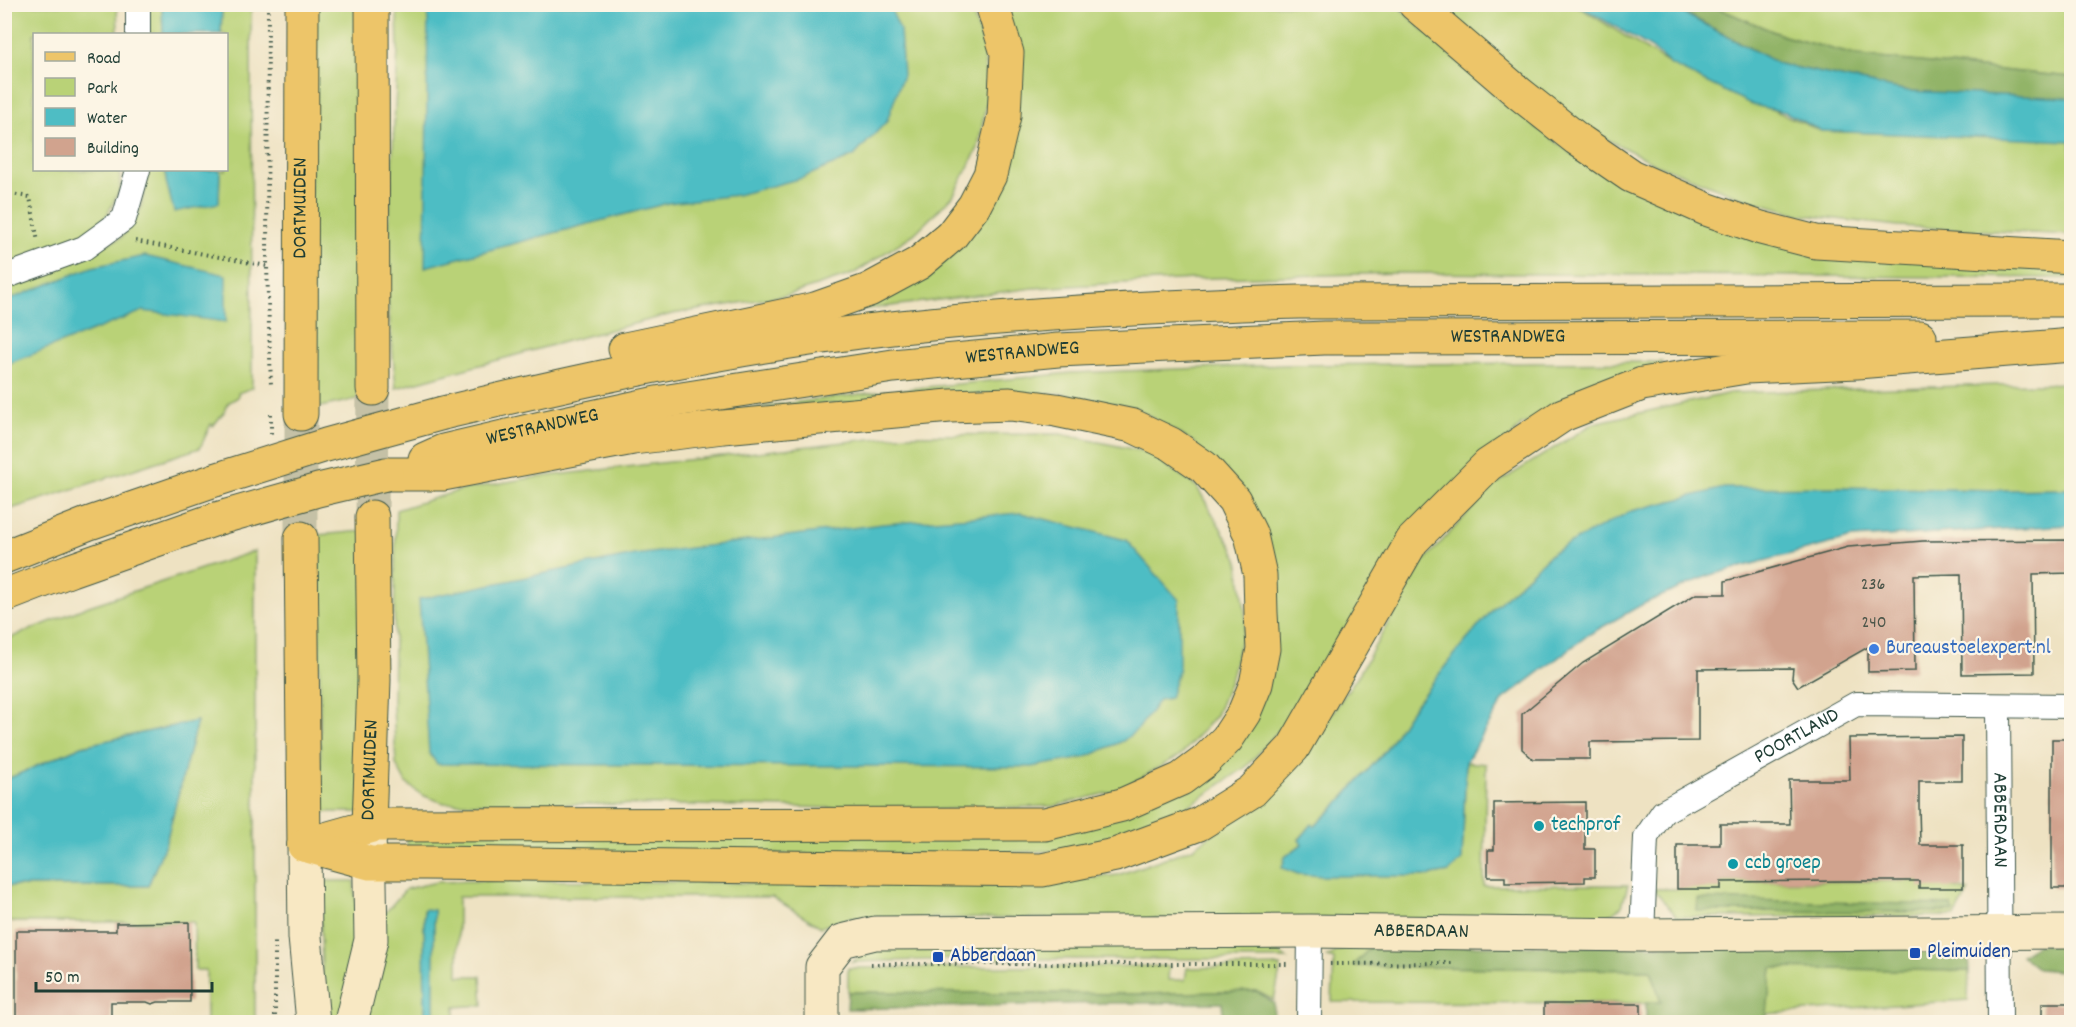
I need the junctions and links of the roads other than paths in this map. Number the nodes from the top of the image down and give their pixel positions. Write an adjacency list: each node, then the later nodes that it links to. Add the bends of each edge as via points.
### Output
1 (138, 4): 6 (street)
2 (302, 4): 15 (main road, DORTMUIDEN)
3 (372, 4): 13 (main road)
4 (992, 4): 14 (main road, via 1007,53 1004,116 990,175 974,206 951,236 919,263 870,290 815,309 551,365)
5 (1415, 4): 8 (main road, via 1577,139 1631,176 1706,209 1816,242)
6 (138, 33)
7 (138, 171): 9 (street, via 124,219 84,248)
8 (2072, 257)
9 (4, 276)
10 (2072, 300): 14 (main road, WESTRANDWEG, via 1299,302 1015,316 900,327 771,346 582,381)
11 (2072, 337): 16 (main road, WESTRANDWEG, via 1324,338 1058,350 893,366 656,403 541,428)
12 (2072, 345): 25 (main road, via 1746,367 1642,384 1563,415 1488,465 1412,541 1293,748 1252,791 1199,824 1115,855 1042,870)
13 (373, 389)
14 (443, 413): 19 (main road, WESTRANDWEG, bridge, via 215,480)
15 (302, 414)
16 (443, 463): 20 (main road, WESTRANDWEG, bridge, via 318,490 216,519); 23 (main road, via 723,427 950,406 1010,404 1133,426 1171,444 1204,467 1234,500 1251,535 1260,575 1263,649 1256,684 1227,739 1181,779 1122,804 1045,824)
17 (372, 517): 23 (main road, DORTMUIDEN, via 374,680)
18 (301, 538): 24 (main road)
19 (4, 557)
20 (4, 596)
21 (1998, 706): 22 (street, POORTLAND); 27 (street, ABBERDAAN); 29 (street, POORTLAND, via 1856,704 1663,812 1646,837)
22 (2072, 706)
23 (369, 826): 24 (main road); 25 (main road, DORTMUIDEN)
24 (304, 845): 25 (main road); 30 (main road, via 305,937)
25 (370, 863): 31 (main road, DORTMUIDEN, via 371,940)
26 (1310, 931): 29 (main road, ABBERDAAN); 32 (main road, ABBERDAAN, via 875,933 842,941 822,967); 33 (street)
27 (1999, 933): 28 (main road, ABBERDAAN); 29 (main road, ABBERDAAN); 34 (street)
28 (2072, 933)
29 (1642, 935)
30 (313, 1023)
31 (351, 1023)
32 (822, 1023)
33 (1309, 1023)
34 (2001, 1023)

